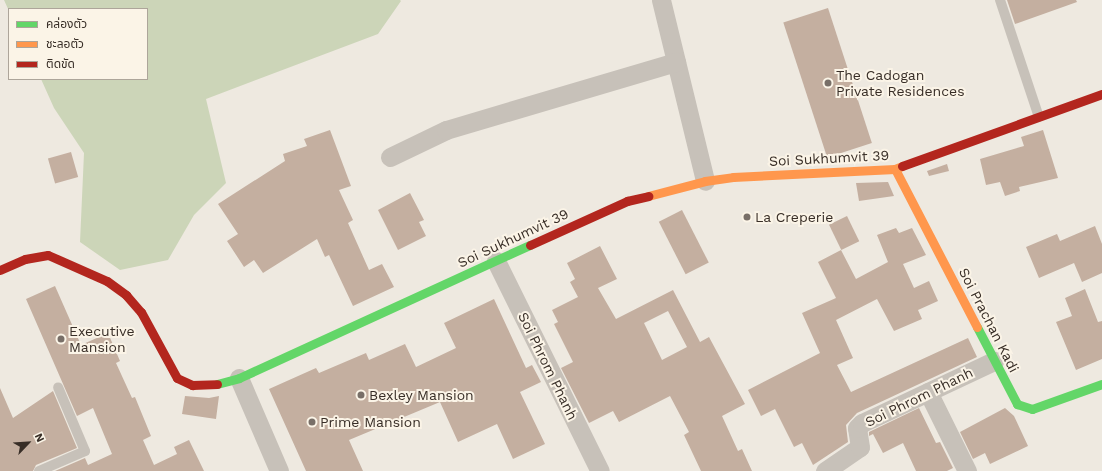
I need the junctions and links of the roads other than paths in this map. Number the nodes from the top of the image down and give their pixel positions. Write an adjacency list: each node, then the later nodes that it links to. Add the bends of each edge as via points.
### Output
1 (661, 0): 3 (street)
2 (1000, 0): 5 (lane)
3 (676, 62): 6 (street, via 446,130); 8 (street)
4 (1102, 94): 5 (street, Soi Sukhumvit 39)
5 (1039, 117): 7 (street, Soi Sukhumvit 39)
6 (390, 157)
7 (895, 169): 8 (street, Soi Sukhumvit 39, via 763,175); 11 (street, Soi Prachan Kadi)
8 (704, 181): 9 (street, Soi Sukhumvit 39, via 627,201)
9 (496, 261): 12 (street, Soi Sukhumvit 39); 18 (street, Soi Phrom Phanh)
10 (0, 270): 12 (street, Soi Sukhumvit 39, via 37,255 58,257 107,281 126,295 141,312 177,378 192,385 210,386)
11 (994, 361): 13 (street, Soi Prachan Kadi, via 1017,404 1023,408 1032,408); 15 (street, Soi Phrom Phanh)
12 (239, 378): 17 (street)
13 (1102, 384)
14 (58, 387): 16 (lane, via 85,451)
15 (928, 392): 19 (street, Soi Phrom Phanh, via 862,423 857,428 860,447); 20 (street)
16 (39, 471)
17 (279, 471)
18 (600, 471)
19 (825, 471)
20 (967, 471)

